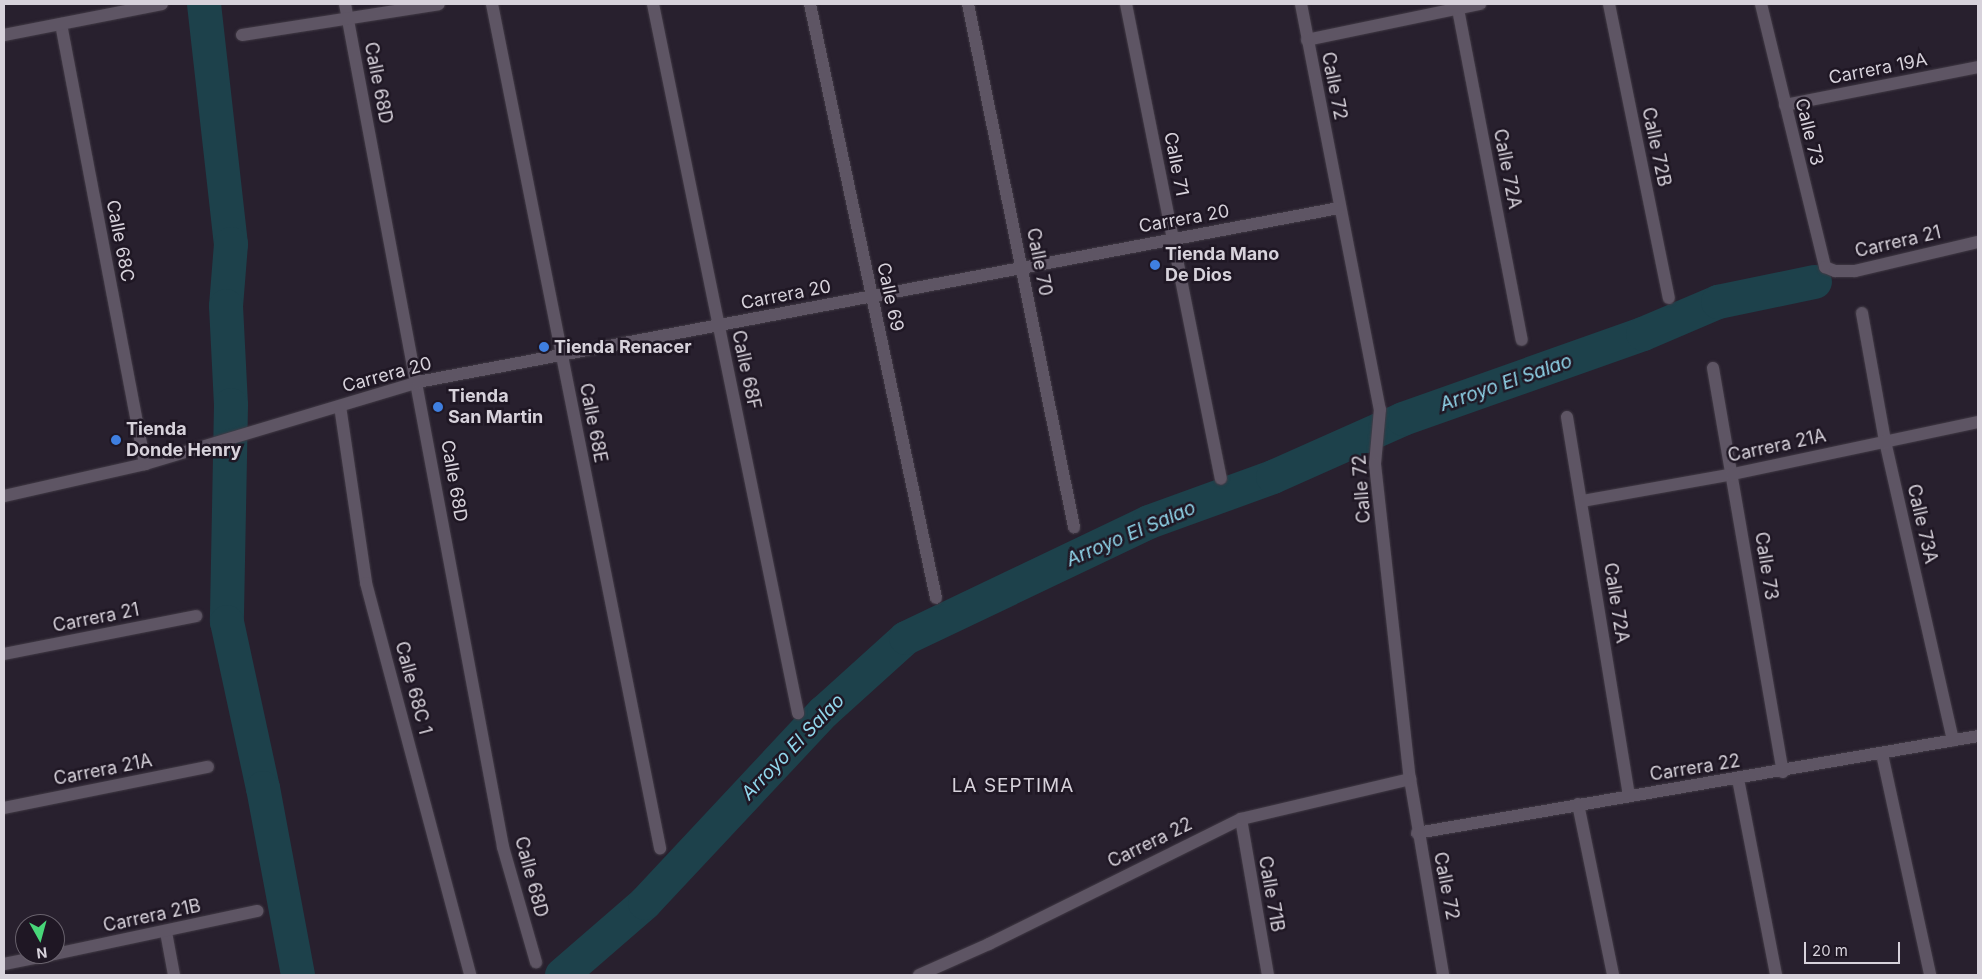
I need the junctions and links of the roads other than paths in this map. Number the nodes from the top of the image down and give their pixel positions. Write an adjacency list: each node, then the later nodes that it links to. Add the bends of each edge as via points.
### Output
1 (162, 4): 15 (street)
2 (345, 4): 14 (street, Calle 68D)
3 (439, 4): 14 (street)
4 (492, 4): 31 (street, Calle 68E)
5 (653, 4): 29 (street, Calle 68F)
6 (810, 4): 26 (street, Calle 69)
7 (968, 4): 24 (street, Calle 70)
8 (1126, 4): 22 (street, Calle 71)
9 (1301, 4): 18 (street, Calle 72)
10 (1480, 4): 13 (street)
11 (1609, 4): 27 (street, Calle 72B)
12 (1761, 4): 20 (street, Calle 73)
13 (1458, 6): 18 (street); 30 (street, Calle 72A)
14 (348, 17): 17 (street); 33 (street, Calle 68D)
15 (61, 24): 16 (street); 38 (street, Calle 68C)
16 (4, 35)
17 (242, 35)
18 (1307, 40): 21 (street, Calle 72)
19 (1978, 67): 20 (street, Carrera 19A)
20 (1785, 105): 25 (street, Calle 73)
21 (1339, 208): 22 (street, Carrera 20); 53 (street, Calle 72, via 1380,409 1375,464)
22 (1173, 239): 24 (street, Carrera 20); 40 (street, Calle 71)
23 (1978, 242): 25 (street, Carrera 21, via 1855,271 1835,272)
24 (1022, 267): 26 (street, Carrera 20); 43 (street, Calle 70)
25 (1825, 267)
26 (872, 296): 29 (street, Carrera 20); 44 (street, Calle 69)
27 (1669, 298)
28 (1862, 313): 37 (street, Calle 73A)
29 (719, 325): 31 (street, Carrera 20); 47 (street, Calle 68F)
30 (1522, 340)
31 (562, 355): 33 (street, Carrera 20); 60 (street, Calle 68E)
32 (1713, 368): 39 (street, Calle 73)
33 (418, 382): 34 (street, Carrera 20); 64 (street, Calle 68D, via 503,847)
34 (340, 406): 38 (street, Carrera 20); 67 (street, Calle 68C 1, via 366,583)
35 (1567, 416): 42 (street, Calle 72A)
36 (1978, 422): 37 (street, Carrera 21A)
37 (1885, 441): 39 (street, Carrera 21A); 49 (street, Calle 73A)
38 (145, 464): 41 (street, Carrera 20)
39 (1733, 474): 42 (street, Carrera 21A); 52 (street, Calle 73)
40 (1221, 479)
41 (4, 496)
42 (1582, 501): 55 (street, Calle 72A)
43 (1074, 528)
44 (936, 598)
45 (196, 616): 46 (street, Carrera 21)
46 (4, 654)
47 (798, 713)
48 (1978, 736): 49 (street, Carrera 22)
49 (1953, 740): 50 (street, Carrera 22)
50 (1882, 754): 52 (street, Carrera 22); 73 (street)
51 (208, 767): 57 (street, Carrera 21A)
52 (1783, 772): 54 (street, Carrera 22)
53 (1410, 779): 58 (street, Carrera 22); 59 (street, Calle 72)
54 (1738, 779): 55 (street, Carrera 22); 72 (street)
55 (1629, 796): 56 (street, Carrera 22)
56 (1578, 804): 59 (street, Carrera 22); 71 (street)
57 (4, 808)
58 (1241, 819): 65 (street, Carrera 22); 69 (street, Calle 71B)
59 (1417, 832): 70 (street, Calle 72)
60 (660, 848)
61 (256, 911): 62 (street, Carrera 21B)
62 (166, 932): 63 (street, Carrera 21B); 66 (street)
63 (65, 952)
64 (536, 962)
65 (939, 971): 68 (street, Carrera 22)
66 (174, 975)
67 (470, 975)
68 (919, 975)
69 (1268, 975)
70 (1444, 975)
71 (1613, 975)
72 (1776, 975)
73 (1930, 975)

